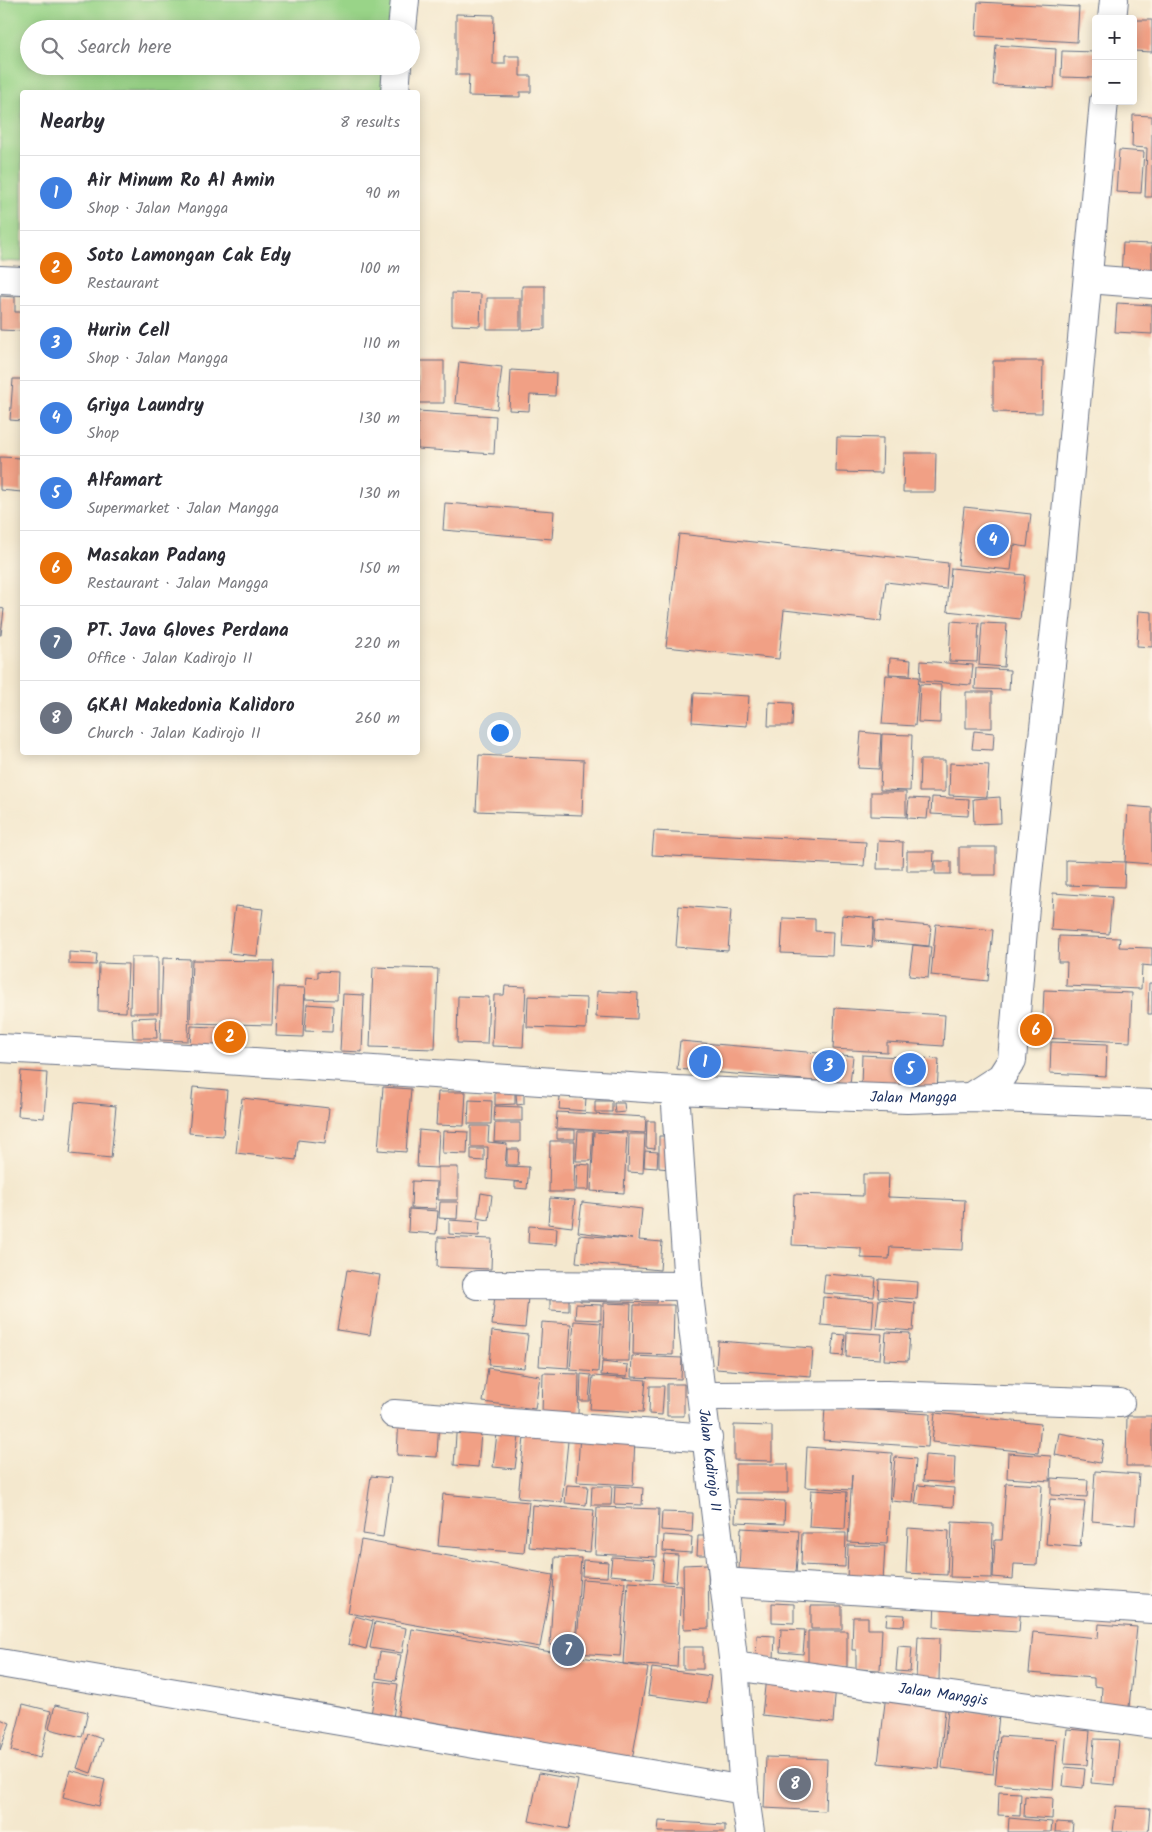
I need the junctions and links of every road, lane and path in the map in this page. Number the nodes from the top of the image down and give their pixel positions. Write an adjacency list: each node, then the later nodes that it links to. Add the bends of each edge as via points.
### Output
1 (405, 0): 4 (street)
2 (1114, 0): 3 (street)
3 (1112, 15)
4 (403, 20)
5 (396, 75): 6 (street)
6 (394, 90)
7 (1104, 105): 8 (street)
8 (1088, 279): 11 (street); 14 (street, via 1012,1060 1001,1077)
9 (0, 280): 10 (street)
10 (20, 281)
11 (1152, 284)
12 (0, 1048): 13 (street, Jalan Mangga)
13 (676, 1090): 14 (street, Jalan Mangga, via 907,1099); 17 (street, Jalan Kadirojo II)
14 (970, 1097): 15 (street, Jalan Mangga)
15 (1152, 1104)
16 (477, 1285): 17 (street)
17 (688, 1286): 18 (street, Jalan Kadirojo II)
18 (703, 1396): 19 (street, via 888,1394); 21 (street, Jalan Kadirojo II)
19 (1120, 1403)
20 (394, 1414): 21 (street)
21 (708, 1438): 22 (street, Jalan Kadirojo II)
22 (723, 1582): 23 (street); 25 (street, Jalan Kadirojo II)
23 (1152, 1609)
24 (0, 1663): 27 (street)
25 (734, 1666): 26 (street, Jalan Manggis); 27 (street, Jalan Kadirojo II)
26 (1152, 1724)
27 (744, 1790): 28 (street, Jalan Kadirojo II)
28 (750, 1832)

